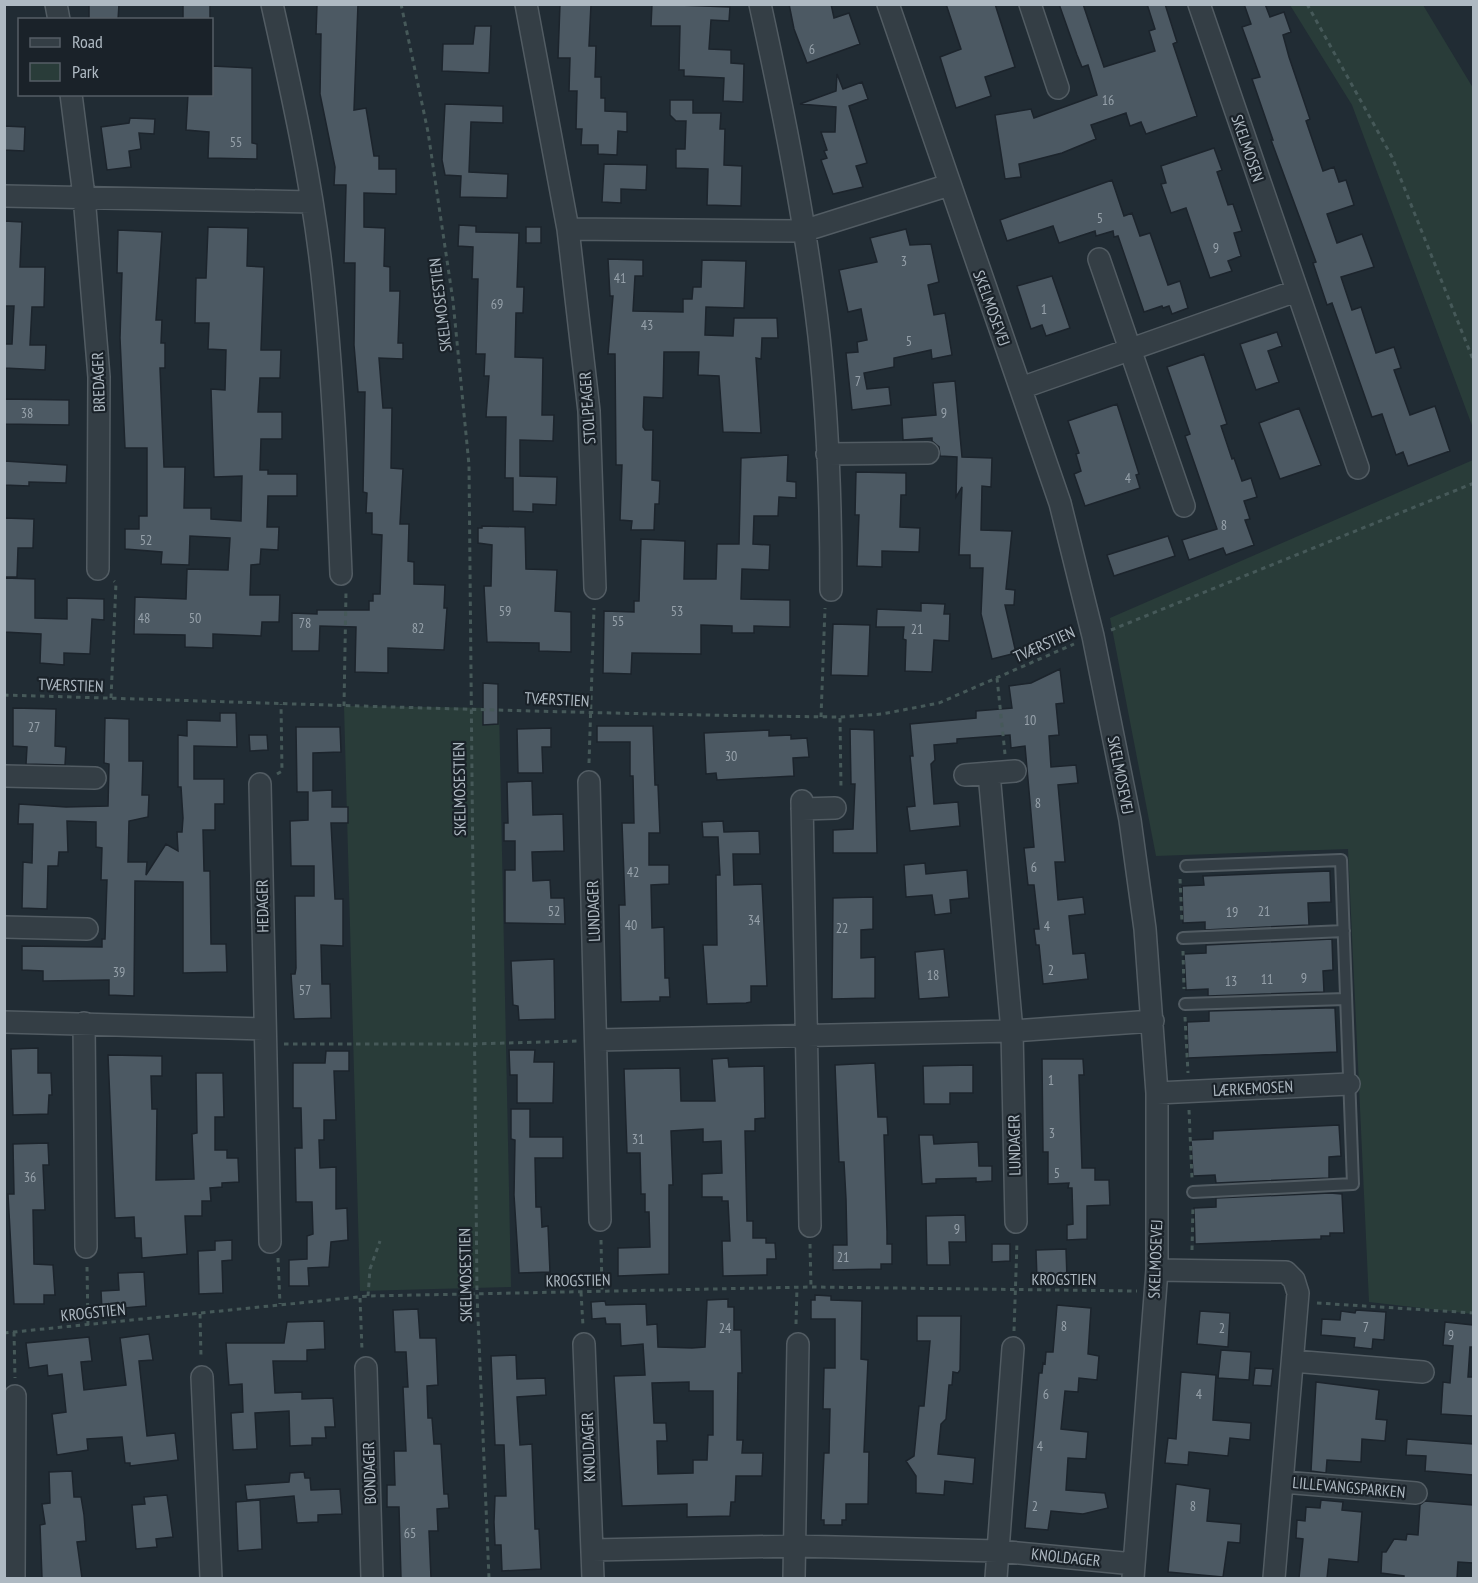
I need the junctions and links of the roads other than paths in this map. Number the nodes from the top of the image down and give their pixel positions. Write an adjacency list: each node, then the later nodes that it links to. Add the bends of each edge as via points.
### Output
1 (272, 4): 12 (street)
2 (526, 4): 13 (street, STOLPEAGER)
3 (760, 4): 14 (street, via 785,119)
4 (888, 4): 9 (street, SKELMOSEVEJ)
5 (1030, 4): 7 (street)
6 (1199, 4): 16 (street, SKELMOSEN)
7 (1058, 88)
8 (71, 96): 11 (street, BREDAGER)
9 (949, 185): 14 (street); 18 (street, SKELMOSEVEJ)
10 (4, 196): 11 (street)
11 (84, 196): 12 (street); 23 (street, BREDAGER, via 99,376)
12 (312, 202): 24 (street, via 334,406)
13 (568, 229): 14 (street); 25 (street, STOLPEAGER, via 589,411)
14 (803, 231): 20 (street, via 819,334)
15 (1099, 259): 17 (street)
16 (1296, 291): 17 (street); 21 (street, SKELMOSEN)
17 (1130, 349): 18 (street); 22 (street)
18 (1021, 388): 40 (street, SKELMOSEVEJ, via 1060,503 1093,636 1130,820)
19 (928, 453): 20 (street)
20 (827, 454): 26 (street)
21 (1358, 468)
22 (1184, 506)
23 (98, 569)
24 (341, 574)
25 (595, 588)
26 (831, 590)
27 (965, 775): 43 (street, LUNDAGER, via 1004,772)
28 (4, 776): 29 (street)
29 (96, 778)
30 (589, 782): 46 (street, LUNDAGER)
31 (260, 784): 44 (street, HEDAGER)
32 (835, 808): 45 (street, via 802,805)
33 (1186, 866): 36 (lane, via 1341,860)
34 (4, 927): 35 (street)
35 (87, 929)
36 (1344, 931): 37 (lane); 38 (lane)
37 (1183, 938)
38 (1346, 999): 39 (lane); 47 (lane)
39 (1185, 1004)
40 (1153, 1021): 43 (street); 48 (street, SKELMOSEVEJ)
41 (4, 1022): 42 (street)
42 (84, 1023): 44 (street); 54 (street)
43 (1012, 1031): 45 (street); 51 (street, LUNDAGER)
44 (265, 1036): 53 (street, HEDAGER)
45 (805, 1036): 46 (street); 52 (street)
46 (597, 1040): 50 (street, LUNDAGER)
47 (1349, 1084): 48 (street, LÆRKEMOSEN); 49 (lane, via 1353,1184)
48 (1157, 1093): 55 (street, SKELMOSEVEJ)
49 (1193, 1192)
50 (600, 1220)
51 (1016, 1222)
52 (810, 1226)
53 (270, 1242)
54 (86, 1247)
55 (1157, 1270): 59 (street, LILLEVANGSPARKEN, via 1286,1272 1294,1280 1297,1302); 69 (street, SKELMOSEVEJ)
56 (584, 1344): 67 (street, KNOLDAGER)
57 (798, 1344): 66 (street)
58 (1013, 1348): 68 (street)
59 (1293, 1361): 61 (street); 64 (street, LILLEVANGSPARKEN)
60 (366, 1368): 72 (street, BONDAGER)
61 (1423, 1372)
62 (202, 1377): 71 (street)
63 (15, 1395): 70 (street)
64 (1282, 1482): 65 (street, LILLEVANGSPARKEN); 76 (street, LILLEVANGSPARKEN)
65 (1416, 1493)
66 (795, 1546): 67 (street, KNOLDAGER); 68 (street, KNOLDAGER); 74 (street)
67 (592, 1550): 73 (street, KNOLDAGER)
68 (998, 1551): 69 (street, KNOLDAGER); 75 (street)
69 (1134, 1571)
70 (14, 1578)
71 (211, 1578)
72 (372, 1578)
73 (593, 1578)
74 (794, 1578)
75 (996, 1578)
76 (1274, 1578)

